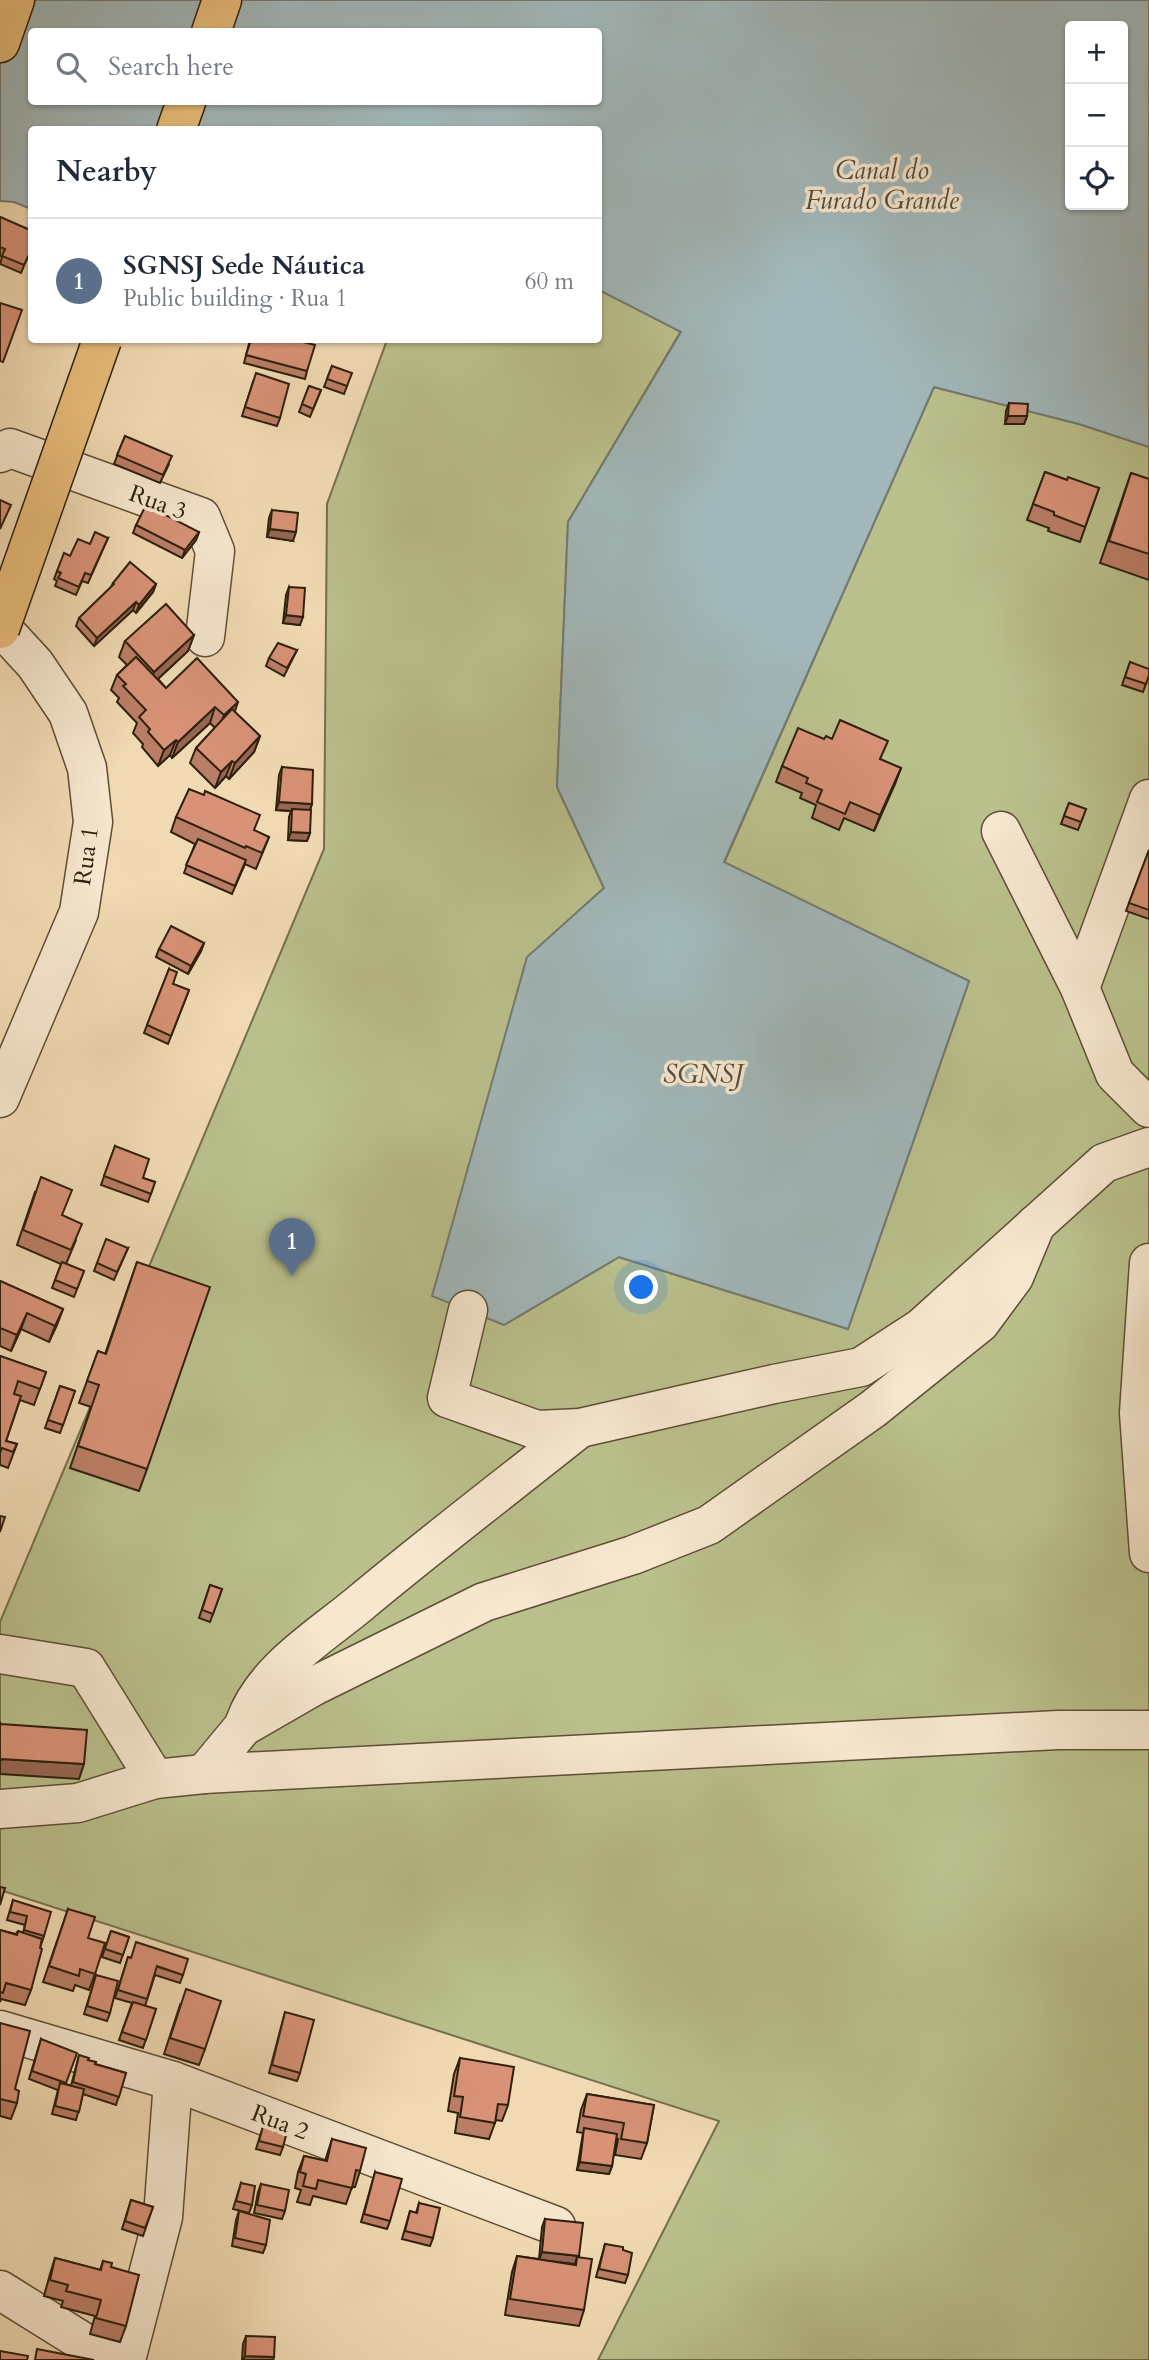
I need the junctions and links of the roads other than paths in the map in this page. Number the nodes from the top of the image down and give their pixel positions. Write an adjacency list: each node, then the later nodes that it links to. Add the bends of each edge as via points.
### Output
1 (15, 0): 4 (highway)
2 (222, 0): 3 (highway)
3 (212, 28)
4 (0, 43)
5 (185, 105): 6 (highway)
6 (177, 126)
7 (101, 343): 9 (highway, bridge)
8 (0, 453): 10 (street, Rua 3, via 10,448 201,517 215,551)
9 (0, 628): 14 (street, Rua 1, via 35,664 68,713 87,768 93,822 79,912)
10 (205, 636)
11 (1149, 799): 13 (street)
12 (1001, 831): 13 (street)
13 (1080, 988): 15 (street, via 1115,1074)
14 (0, 1098)
15 (1149, 1108)
16 (1149, 1147): 17 (street, via 1104,1163)
17 (1035, 1224): 20 (street, via 921,1328 861,1367); 23 (street, via 1014,1277 980,1323 873,1409 709,1525 633,1555 484,1602 314,1686)
18 (1149, 1263): 21 (street, via 1139,1413)
19 (468, 1310): 20 (street, via 447,1398 537,1430)
20 (580, 1428): 23 (street, via 279,1670 251,1704)
21 (1149, 1553)
22 (0, 1654): 26 (street, via 86,1668)
23 (243, 1727): 25 (street)
24 (1149, 1730): 25 (street, via 1058,1730)
25 (204, 1774): 26 (street)
26 (155, 1779): 27 (street, via 78,1803)
27 (0, 1809)
28 (0, 2030): 29 (street, Rua 2)
29 (173, 2081): 30 (street, Rua 2); 33 (street, via 163,2217)
30 (556, 2226)
31 (0, 2290): 32 (street)
32 (112, 2360)
33 (127, 2360)

